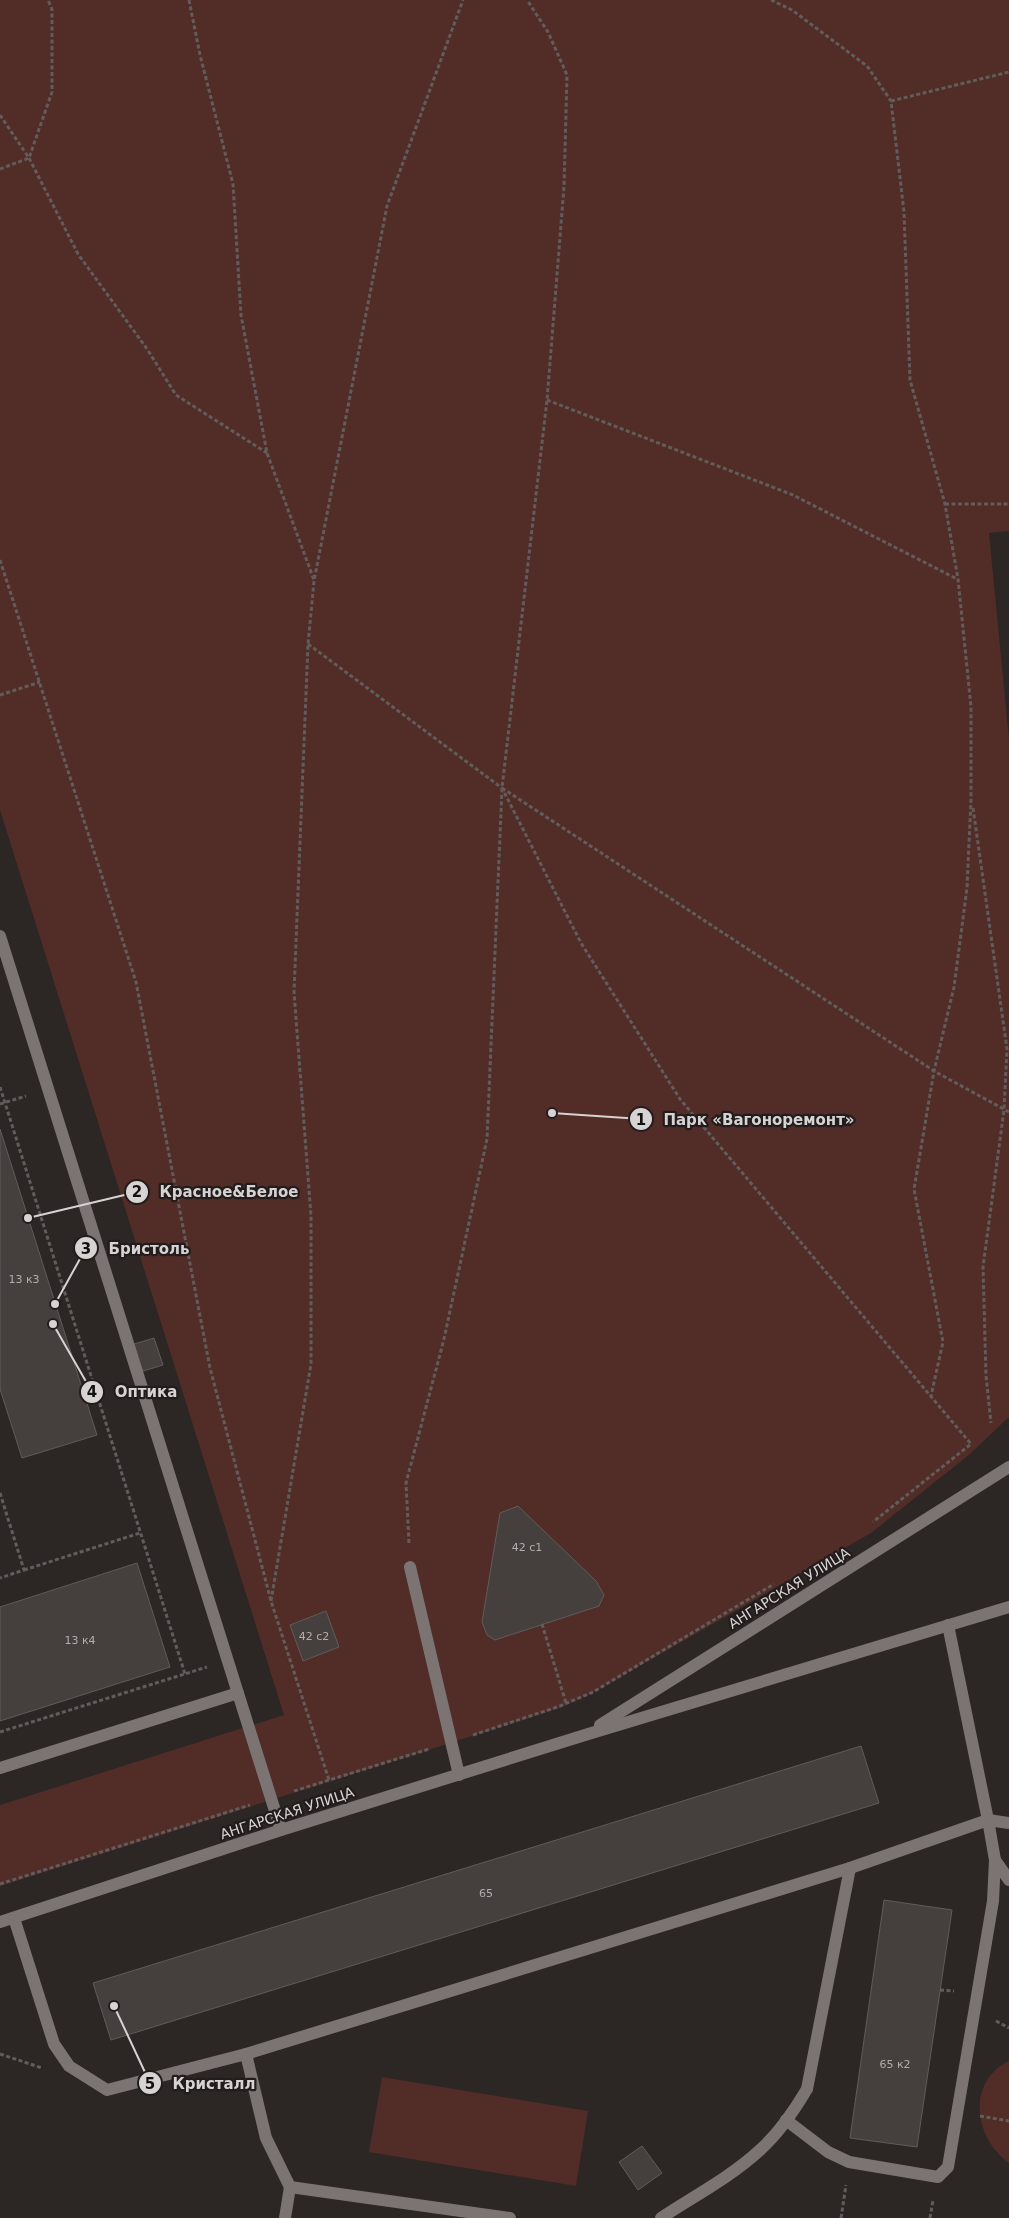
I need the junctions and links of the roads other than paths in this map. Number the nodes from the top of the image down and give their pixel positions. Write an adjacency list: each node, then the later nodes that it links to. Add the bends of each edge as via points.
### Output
1 (0, 936): 6 (street)
2 (1009, 1467): 7 (street, АНГАРСКАЯ УЛИЦА)
3 (410, 1568): 9 (street)
4 (1009, 1607): 5 (street, АНГАРСКАЯ УЛИЦА)
5 (948, 1625): 7 (street, АНГАРСКАЯ УЛИЦА); 10 (street)
6 (238, 1692): 8 (street); 12 (street)
7 (585, 1735): 9 (street, АНГАРСКАЯ УЛИЦА)
8 (0, 1768)
9 (459, 1775): 12 (street, АНГАРСКАЯ УЛИЦА)
10 (988, 1820): 11 (street); 13 (street); 14 (street)
11 (1009, 1823)
12 (282, 1830): 16 (street, АНГАРСКАЯ УЛИЦА)
13 (995, 1860): 15 (street); 19 (street, via 992,1901 948,2167 938,2177 849,2162 828,2152)
14 (850, 1868): 18 (street); 19 (street, via 807,2089)
15 (1009, 1880)
16 (14, 1918): 17 (street, АНГАРСКАЯ УЛИЦА); 18 (street, via 54,2044 69,2066 107,2090)
17 (0, 1922)
18 (246, 2054): 20 (street, via 266,2138)
19 (786, 2120): 23 (street, via 761,2150)
20 (290, 2187): 21 (street); 22 (street)
21 (285, 2218)
22 (510, 2218)
23 (661, 2218)

